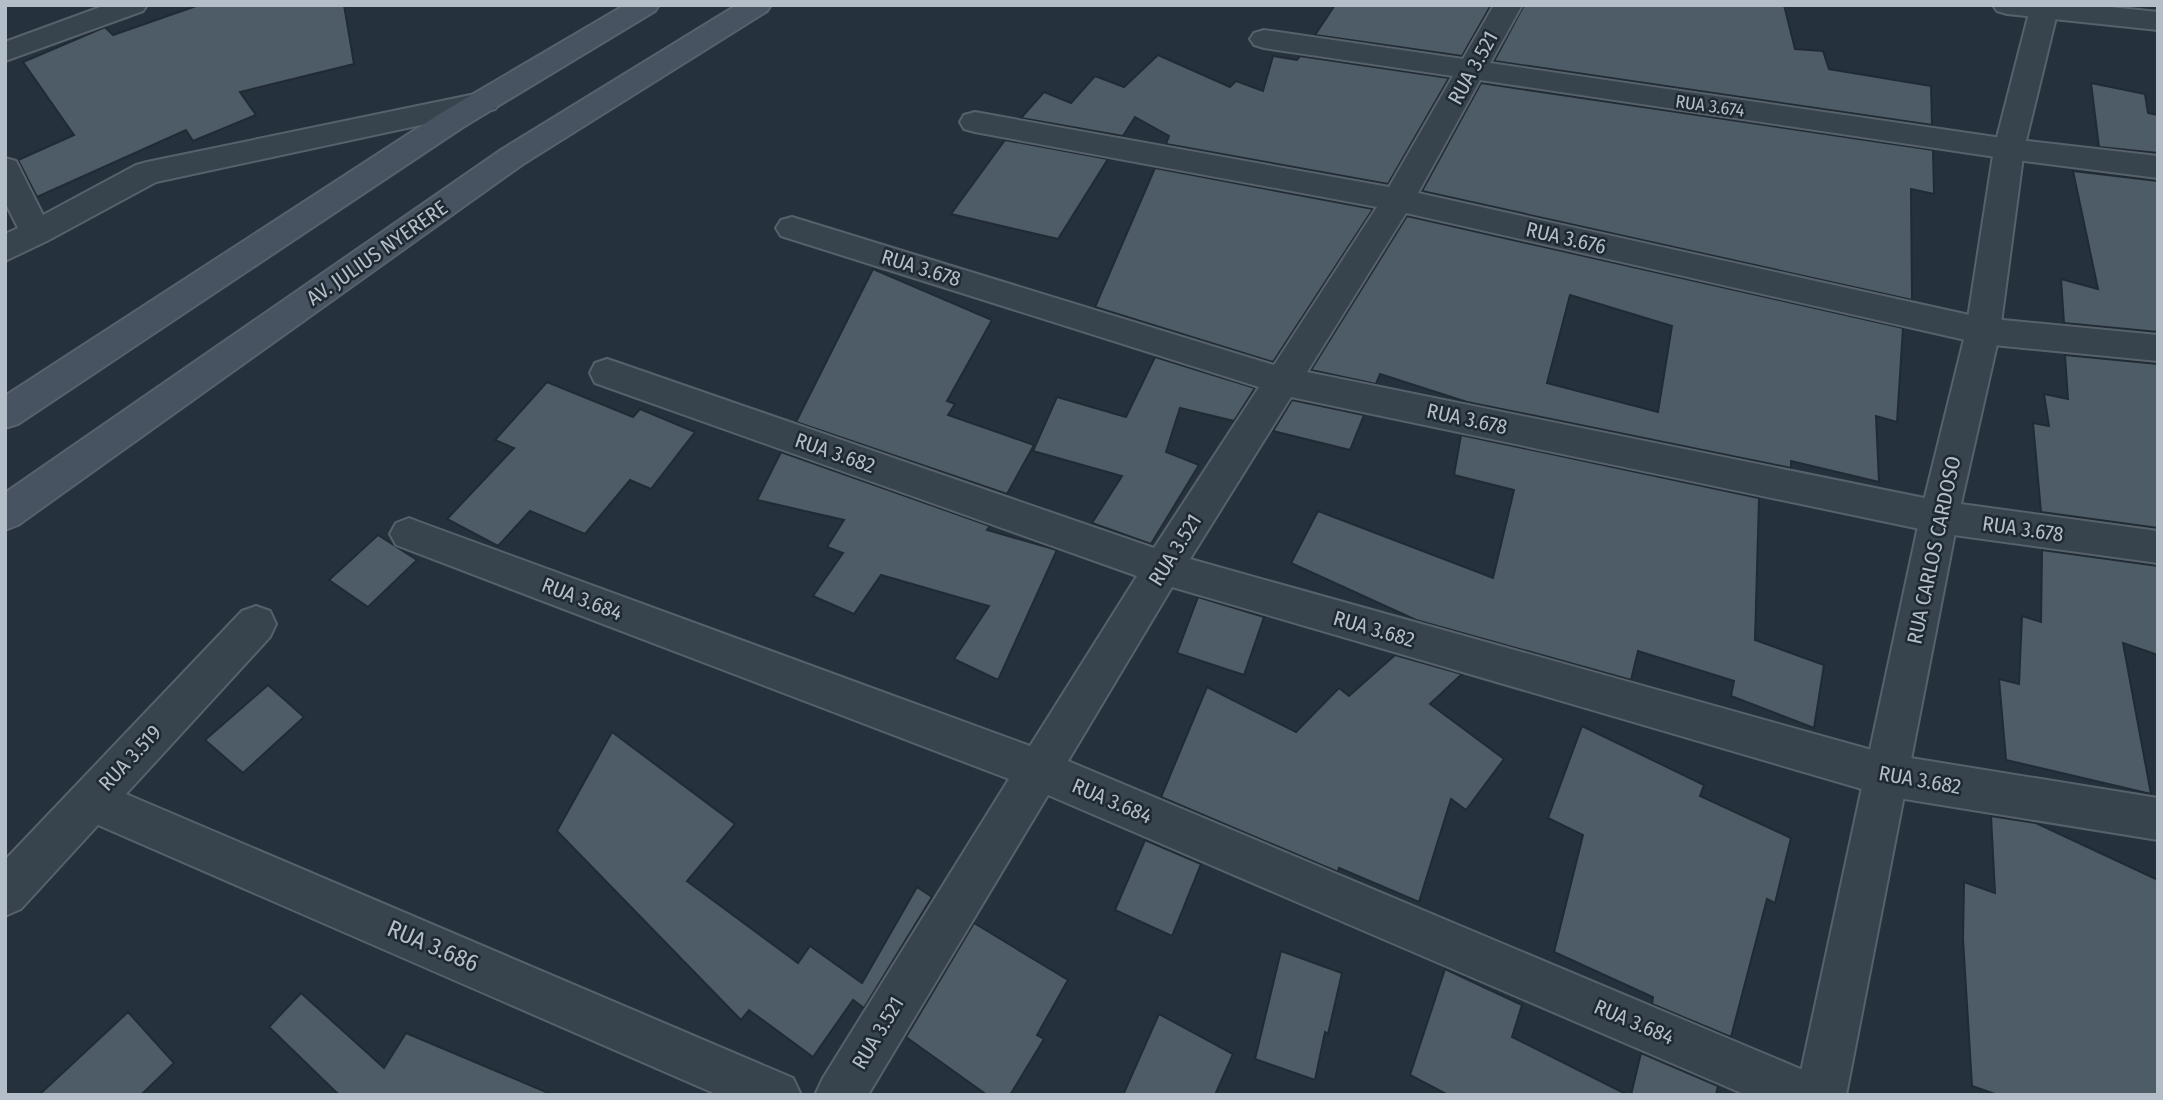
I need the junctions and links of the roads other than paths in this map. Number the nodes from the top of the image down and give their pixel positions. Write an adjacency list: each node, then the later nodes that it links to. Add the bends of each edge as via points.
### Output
1 (133, 5): 8 (street)
2 (645, 5): 10 (main road)
3 (758, 5): 24 (main road, AV. JULIUS NYERERE, via 512,157)
4 (1508, 5): 9 (street, RUA 3.521)
5 (2032, 6): 6 (street); 12 (street, RUA CARLOS CARDOSO)
6 (2158, 21)
7 (1264, 39): 9 (street, RUA 3.674)
8 (5, 52)
9 (1472, 71): 12 (street, RUA 3.674); 15 (street, RUA 3.521)
10 (485, 102): 17 (street, via 147,173); 23 (main road)
11 (975, 122): 15 (street, RUA 3.676)
12 (2009, 149): 13 (street, RUA 3.674); 19 (street, RUA CARLOS CARDOSO)
13 (2158, 167)
14 (5, 169): 17 (street)
15 (1398, 200): 19 (street, RUA 3.676); 22 (street, RUA 3.521)
16 (792, 228): 22 (street, RUA 3.678)
17 (36, 233): 18 (street)
18 (5, 249)
19 (1983, 331): 20 (street, RUA 3.676); 25 (street, RUA CARLOS CARDOSO)
20 (2158, 348)
21 (607, 373): 28 (street, RUA 3.682)
22 (1283, 382): 25 (street, RUA 3.678); 28 (street, RUA 3.521)
23 (5, 414)
24 (5, 514)
25 (1939, 517): 27 (street, RUA 3.678); 31 (street, RUA CARLOS CARDOSO)
26 (409, 534): 30 (street, RUA 3.684)
27 (2158, 547)
28 (1163, 568): 30 (street, RUA 3.521); 31 (street, RUA 3.682)
29 (256, 624): 32 (street, RUA 3.519)
30 (1039, 770): 36 (street, RUA 3.521); 37 (street, RUA 3.684)
31 (1886, 775): 33 (street, RUA 3.682); 38 (street, RUA CARLOS CARDOSO)
32 (90, 800): 34 (street, RUA 3.519); 35 (street, RUA 3.686)
33 (2158, 819)
34 (5, 893)
35 (776, 1095)
36 (840, 1095)
37 (1804, 1095)
38 (1821, 1095)

